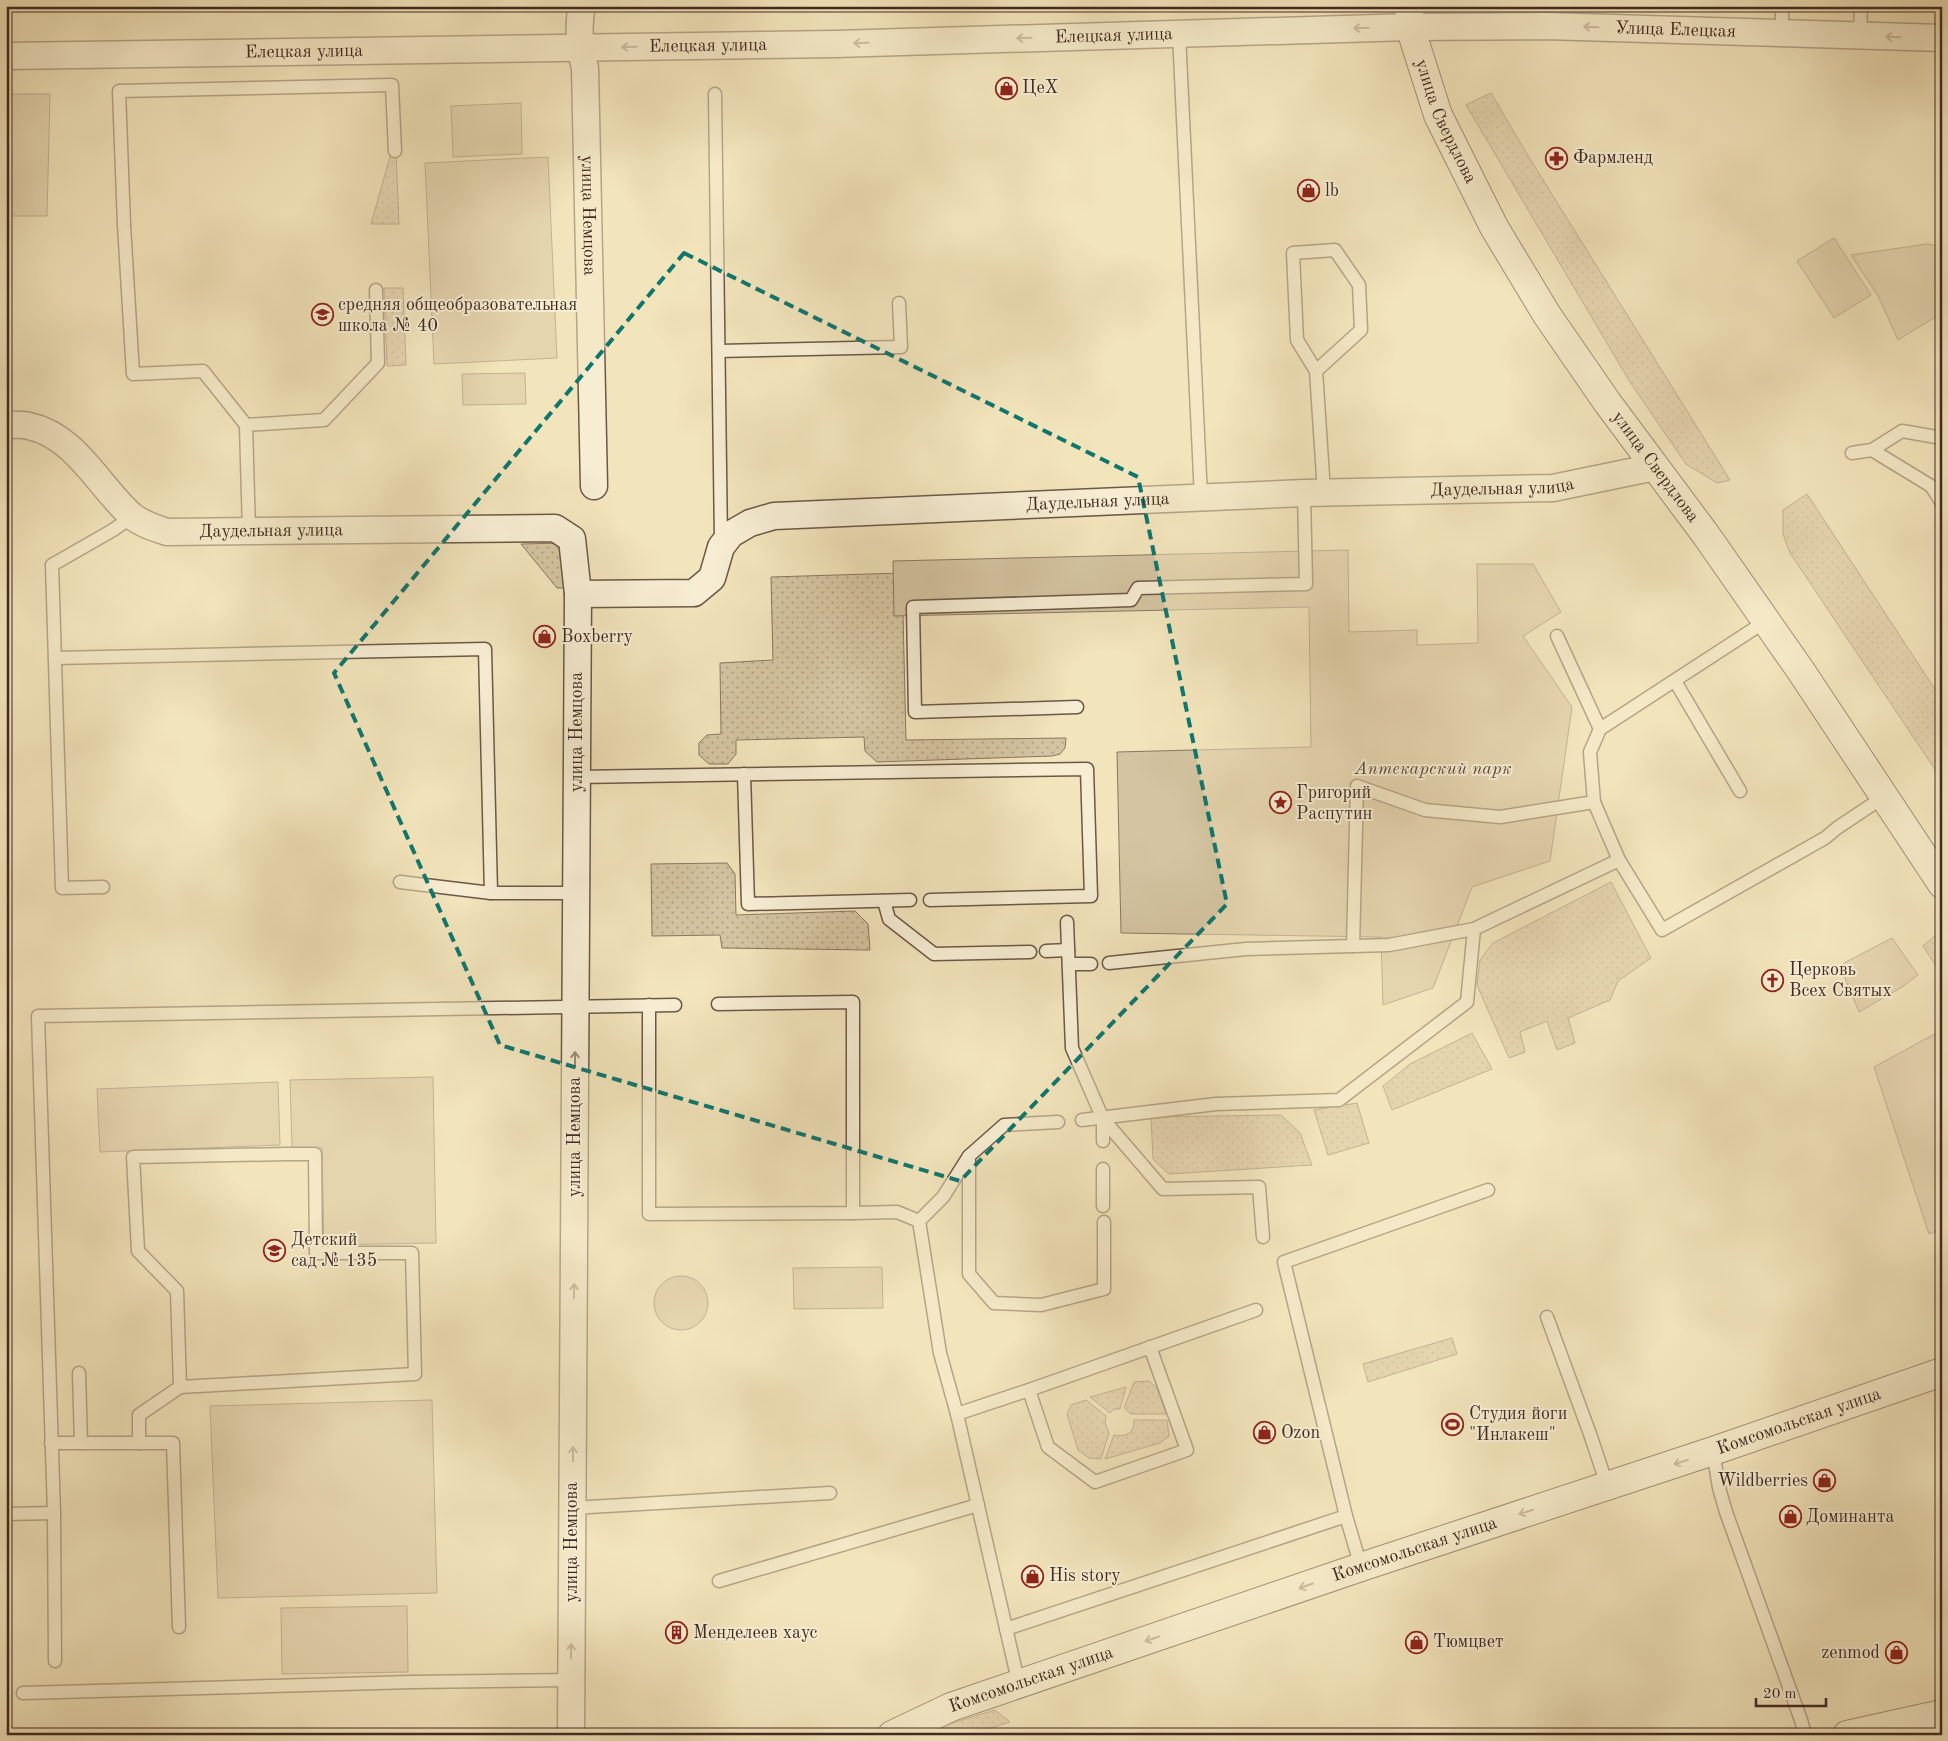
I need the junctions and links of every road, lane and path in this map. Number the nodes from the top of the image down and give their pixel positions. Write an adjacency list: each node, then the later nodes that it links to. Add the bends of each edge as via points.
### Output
1 (582, 6): 9 (street, улица Немцова)
2 (1782, 6): 5 (lane)
3 (1861, 6): 7 (lane)
4 (1410, 17): 5 (street, Улица Елецкая, one-way to 4, via 1545,26); 6 (street, Елецкая улица, one-way to 6); 22 (main road, улица Свердлова, via 1438,115 1494,227 1547,315)
5 (1782, 33): 7 (street, Улица Елецкая)
6 (1179, 34): 9 (street, Елецкая улица, one-way to 9); 25 (lane)
7 (1860, 36): 8 (street, Улица Елецкая, one-way to 7)
8 (1942, 38)
9 (580, 48): 10 (street, Елецкая улица); 23 (street, улица Немцова, via 585,68)
10 (6, 56)
11 (715, 94): 15 (lane)
12 (395, 151): 18 (lane, via 392,85 119,91 132,374 204,371)
13 (376, 290): 18 (lane, via 378,363 324,420)
14 (899, 303): 15 (lane, via 901,346)
15 (719, 351): 30 (lane)
16 (1316, 371): 16 (lane, via 1361,330 1359,285 1335,250 1293,253 1296,340); 24 (lane)
17 (6, 425): 27 (street, Даудельная улица, via 28,425 61,441)
18 (246, 425): 28 (lane)
19 (1942, 438): 20 (lane, via 1902,431)
20 (1872, 450): 21 (lane); 26 (lane, via 1931,486)
21 (1852, 454)
22 (1655, 467): 24 (street, Даудельная улица, via 1553,488); 32 (main road, улица Свердлова)
23 (594, 486)
24 (1314, 492): 25 (street, Даудельная улица); 36 (lane, via 1306,584 1138,588 1131,600 912,607 916,712)
25 (1201, 498): 30 (street, Даудельная улица, via 774,516 750,522 731,534)
26 (1942, 503)
27 (133, 516): 28 (street, Даудельная улица, via 167,532); 34 (lane, via 52,565)
28 (250, 532): 29 (street, Даудельная улица, via 555,528)
29 (572, 539): 31 (street, улица Немцова)
30 (721, 547): 31 (street, Даудельная улица, via 712,578 694,593)
31 (578, 594): 39 (street, улица Немцова)
32 (1766, 621): 35 (lane); 41 (main road, улица Свердлова)
33 (1557, 636): 37 (lane)
34 (55, 658): 46 (lane, via 62,888); 47 (lane, via 485,649)
35 (1675, 681): 37 (lane); 40 (lane)
36 (1077, 707)
37 (1600, 729): 42 (lane, via 1590,752)
38 (744, 774): 39 (lane); 50 (lane, via 1087,769 1091,896 1066,901); 51 (lane, via 748,904)
39 (577, 776): 48 (street, улица Немцова)
40 (1740, 791)
41 (1884, 796): 43 (lane, via 1825,838 1662,930); 45 (main road, улица Свердлова)
42 (1594, 802): 43 (lane); 54 (lane, via 1500,817 1425,810 1357,786)
43 (1619, 860): 53 (lane)
44 (400, 882): 47 (lane)
45 (1942, 884)
46 (103, 888)
47 (491, 893): 48 (lane)
48 (577, 893): 64 (street, улица Немцова)
49 (910, 900): 51 (lane)
50 (930, 900)
51 (884, 901): 57 (lane, via 889,919 934,954)
52 (1067, 922): 55 (lane)
53 (1474, 929): 54 (lane, via 1389,945); 65 (lane, via 1467,1002 1339,1100 1216,1104)
54 (1354, 946): 58 (lane, via 1246,949)
55 (1068, 950): 56 (lane); 59 (lane)
56 (1046, 951)
57 (1030, 952)
58 (1110, 963)
59 (1069, 964): 60 (lane); 65 (lane, via 1072,1048)
60 (1091, 964)
61 (718, 1004): 73 (lane, via 853,1002)
62 (648, 1005): 63 (lane); 64 (lane); 73 (lane, via 649,1214)
63 (675, 1005)
64 (576, 1007): 85 (lane, via 38,1016); 92 (street, улица Немцова, one-way to 64)
65 (1103, 1119): 66 (lane); 68 (lane); 76 (lane, via 1163,1189 1259,1187)
66 (1082, 1120)
67 (1058, 1122): 69 (lane, via 1004,1126)
68 (1103, 1141)
69 (969, 1156): 74 (lane, via 943,1197); 75 (lane, via 969,1274 994,1303 1041,1305 1104,1289)
70 (1103, 1169): 72 (lane)
71 (1488, 1190): 95 (lane, via 1284,1262)
72 (1103, 1206)
73 (853, 1214): 74 (lane, via 897,1212)
74 (919, 1221): 84 (lane, via 940,1353)
75 (1104, 1222)
76 (1263, 1237)
77 (1256, 1310): 79 (lane)
78 (1547, 1317): 89 (lane)
79 (1150, 1347): 83 (lane); 83 (lane, via 1187,1450 1095,1482 1048,1447)
80 (1942, 1372): 88 (main road, Комсомольская улица)
81 (79, 1373): 86 (lane)
82 (180, 1387): 82 (lane, via 177,1291 138,1251 133,1157 314,1154 316,1253 412,1253 415,1374); 87 (lane, via 139,1415)
83 (1029, 1390): 84 (lane)
84 (957, 1414): 91 (lane)
85 (51, 1443): 86 (lane); 93 (lane)
86 (82, 1443): 87 (lane)
87 (139, 1443): 98 (lane, via 173,1443)
88 (1713, 1452): 89 (main road, Комсомольская улица, one-way to 89); 107 (lane, via 1726,1512)
89 (1607, 1485): 96 (main road, Комсомольская улица, one-way to 96)
90 (830, 1493): 92 (lane)
91 (978, 1505): 97 (lane); 99 (lane)
92 (572, 1508): 101 (street, улица Немцова, one-way to 92)
93 (54, 1513): 94 (lane); 100 (lane)
94 (6, 1514)
95 (1346, 1516): 96 (lane); 99 (lane)
96 (1361, 1567): 102 (main road, Комсомольская улица, one-way to 102)
97 (719, 1581)
98 (178, 1627)
99 (1006, 1629): 102 (lane)
100 (56, 1661)
101 (571, 1680): 103 (lane); 105 (street, улица Немцова)
102 (1019, 1685): 106 (main road, Комсомольская улица, via 951,1707)
103 (23, 1693)
104 (1942, 1714): 108 (main road)
105 (571, 1735)
106 (892, 1735)
107 (1805, 1735)
108 (1847, 1735)

